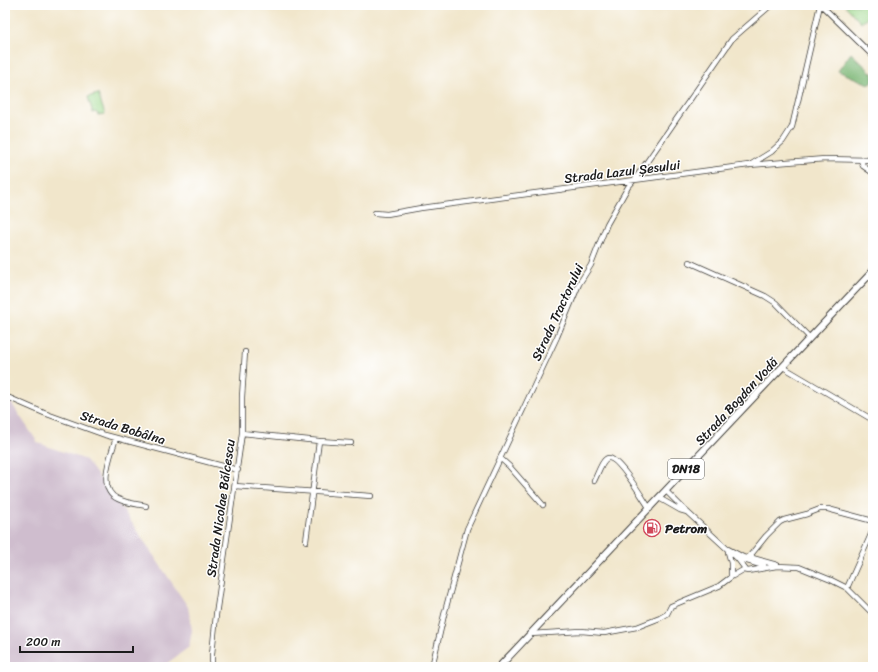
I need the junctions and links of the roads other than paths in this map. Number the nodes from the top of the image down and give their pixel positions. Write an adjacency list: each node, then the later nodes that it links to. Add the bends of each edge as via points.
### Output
1 (820, 5): 3 (street); 6 (street, via 792,127 783,141 771,152)
2 (769, 6): 8 (street, Strada Tractorului, via 732,39)
3 (873, 56)
4 (861, 160): 5 (street, Strada Lazul Șesului); 6 (street, Strada Lazul Șesului, via 825,159); 7 (street, via 863,166)
5 (873, 160)
6 (749, 165): 8 (street, Strada Lazul Șesului)
7 (873, 173)
8 (635, 179): 9 (street, Strada Lazul Șesului, via 387,214); 21 (street, Strada Tractorului, via 607,224 591,265 579,284)
9 (375, 213)
10 (690, 262): 12 (street, via 766,296)
11 (873, 272): 12 (main road, Strada Bogdan Vodă / DN18)
12 (810, 338): 14 (main road, Strada Bogdan Vodă / DN18)
13 (245, 352): 17 (street, Strada Nicolae Bălcescu)
14 (783, 367): 16 (street); 25 (main road, Strada Bogdan Vodă / DN18)
15 (5, 396): 18 (street, Strada Bobâlna, via 44,413)
16 (873, 420)
17 (242, 433): 19 (street); 22 (street, Strada Nicolae Bălcescu)
18 (116, 438): 22 (street, Strada Bobâlna); 30 (street, via 105,482 113,496 118,499)
19 (319, 441): 20 (street); 26 (street)
20 (351, 443)
21 (500, 458): 29 (street); 46 (street, Strada Tractorului, via 467,529)
22 (238, 470): 24 (street, Strada Nicolae Bălcescu)
23 (594, 482): 31 (street, via 604,460 611,458 623,470)
24 (235, 486): 26 (street); 45 (street, Strada Nicolae Bălcescu, via 216,615)
25 (666, 491): 28 (main road, Strada Bogdan Vodă / DN18); 32 (street)
26 (313, 492): 27 (street); 35 (street)
27 (371, 496)
28 (659, 498): 31 (main road, Strada Bogdan Vodă / DN18); 32 (street)
29 (543, 505)
30 (146, 506)
31 (650, 509): 44 (main road, Strada Bogdan Vodă / DN18)
32 (687, 512): 36 (street)
33 (873, 520): 38 (street, via 820,509 784,520 766,536)
34 (873, 530): 42 (street)
35 (306, 541)
36 (726, 548): 37 (street); 38 (street); 41 (street, via 730,556)
37 (737, 558): 38 (street); 40 (street)
38 (748, 559): 39 (street); 39 (street, via 762,566)
39 (777, 566): 40 (street); 42 (street, via 799,567)
40 (746, 570): 41 (street)
41 (731, 577): 44 (street, via 719,586 672,606 670,611 660,618 637,627 604,634 576,631)
42 (847, 588): 43 (street)
43 (873, 614)
44 (530, 634): 47 (main road, Strada Bogdan Vodă / DN18)
45 (212, 667)
46 (432, 667)
47 (499, 667)

